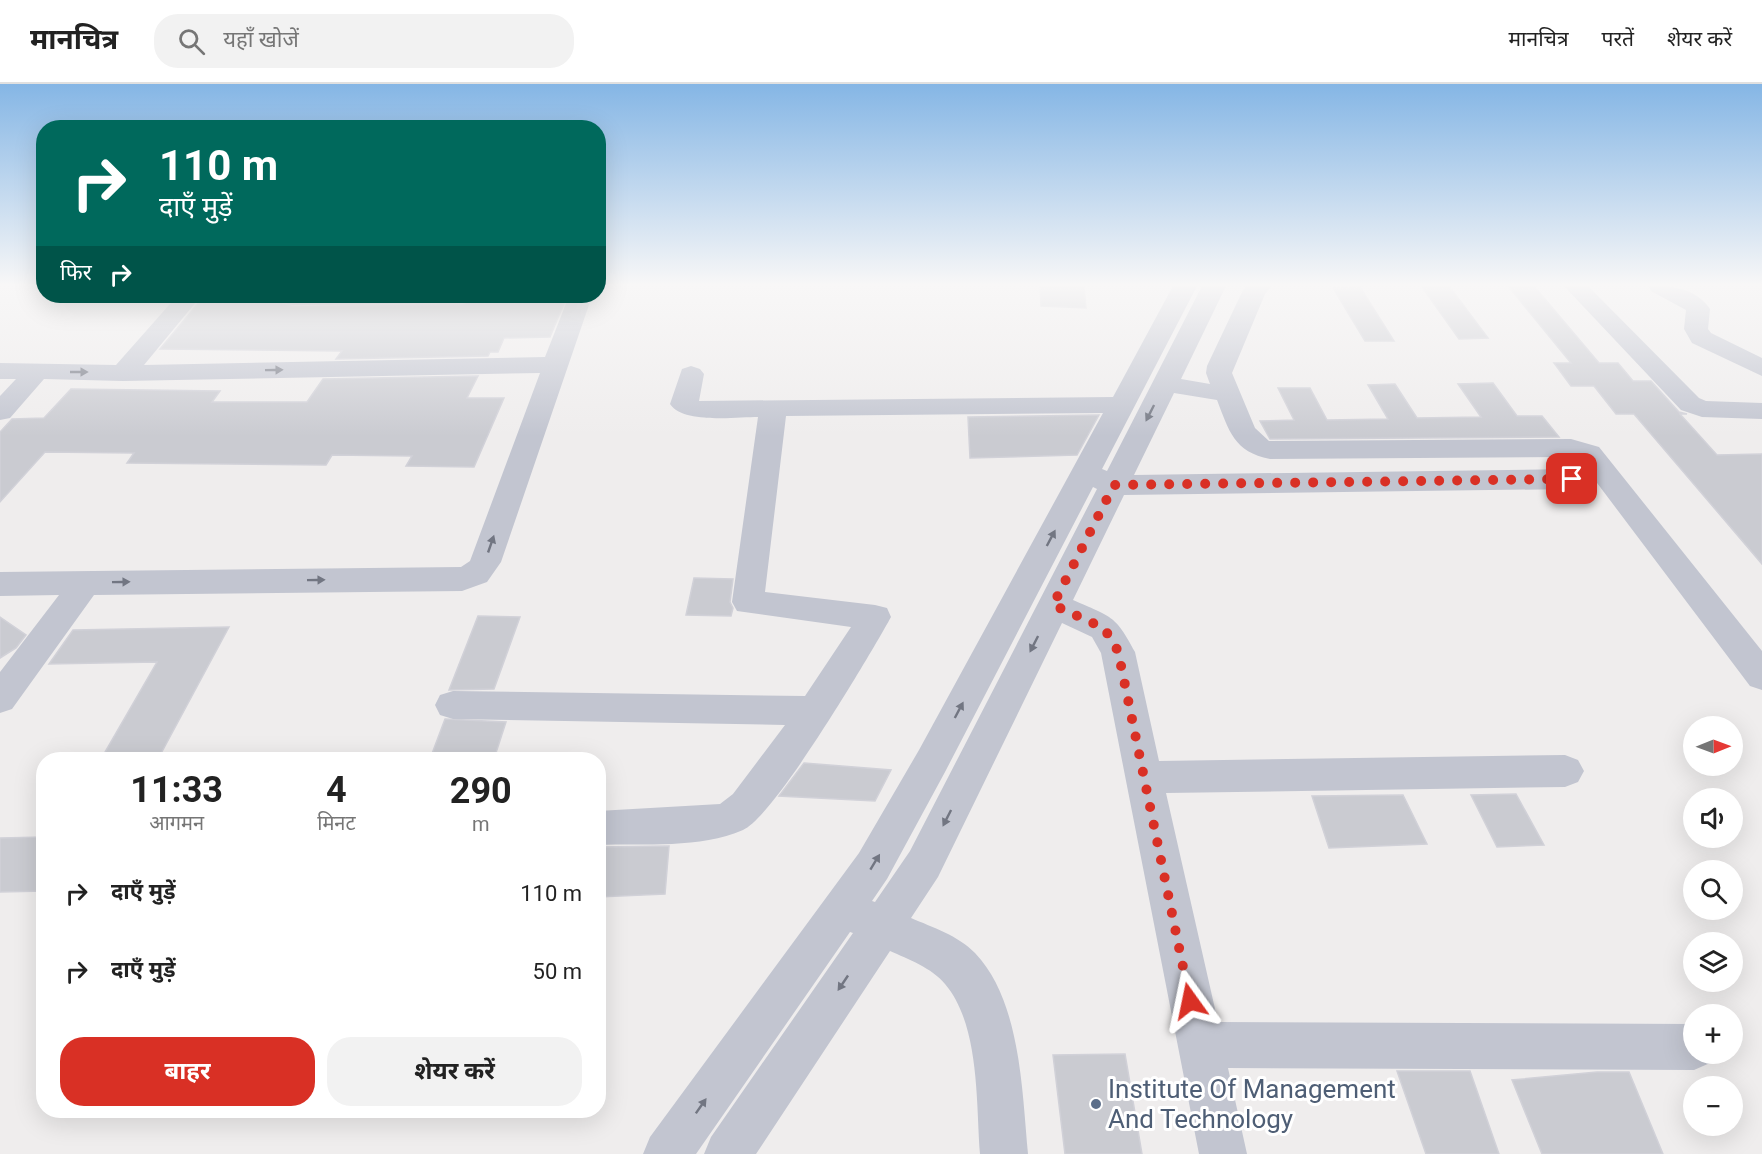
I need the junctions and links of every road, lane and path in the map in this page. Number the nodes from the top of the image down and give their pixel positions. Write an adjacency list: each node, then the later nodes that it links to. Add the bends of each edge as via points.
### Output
1 (155, 336): 12 (street)
2 (564, 336): 8 (street)
3 (1159, 336): 16 (street)
4 (1189, 336): 14 (street)
5 (1234, 336): 15 (street, via 1220,366)
6 (1624, 336): 18 (street, via 1690,404 1702,409)
7 (1701, 336): 9 (street, via 1705,342)
8 (553, 365): 12 (street, one-way to 8); 22 (street, one-way to 8, via 472,576 485,562)
9 (1762, 368)
10 (0, 371): 11 (street)
11 (37, 372): 12 (street, one-way to 12); 19 (street)
12 (123, 373)
13 (691, 374): 17 (street, via 683,399 688,407)
14 (1165, 383): 15 (street); 20 (street, one-way to 20)
15 (1226, 393): 25 (street, via 1243,432 1260,448 1270,450 1571,448 1589,453)
16 (1123, 405): 17 (street); 20 (street)
17 (773, 409): 28 (street, via 748,602 875,617)
18 (1762, 411)
19 (0, 412)
20 (1100, 479): 21 (street); 24 (street); 32 (street, one-way to 20, via 873,866)
21 (1572, 479)
22 (86, 582): 23 (street); 26 (street)
23 (0, 585)
24 (1053, 605): 30 (street, via 1104,628 1112,638 1118,651); 33 (street, one-way to 33, via 924,864)
25 (1762, 676)
26 (0, 699)
27 (453, 705): 28 (street)
28 (815, 711): 31 (street, via 747,806 732,817 714,823)
29 (1565, 771): 30 (street)
30 (1143, 777): 34 (street)
31 (606, 828)
32 (843, 907): 33 (street); 36 (street, one-way to 32)
33 (881, 927): 37 (street, one-way to 37); 38 (street, via 942,955 960,967 971,984 991,1038)
34 (1199, 1046): 35 (street); 39 (street)
35 (1683, 1047)
36 (668, 1154)
37 (728, 1154)
38 (1004, 1154)
39 (1223, 1154)

